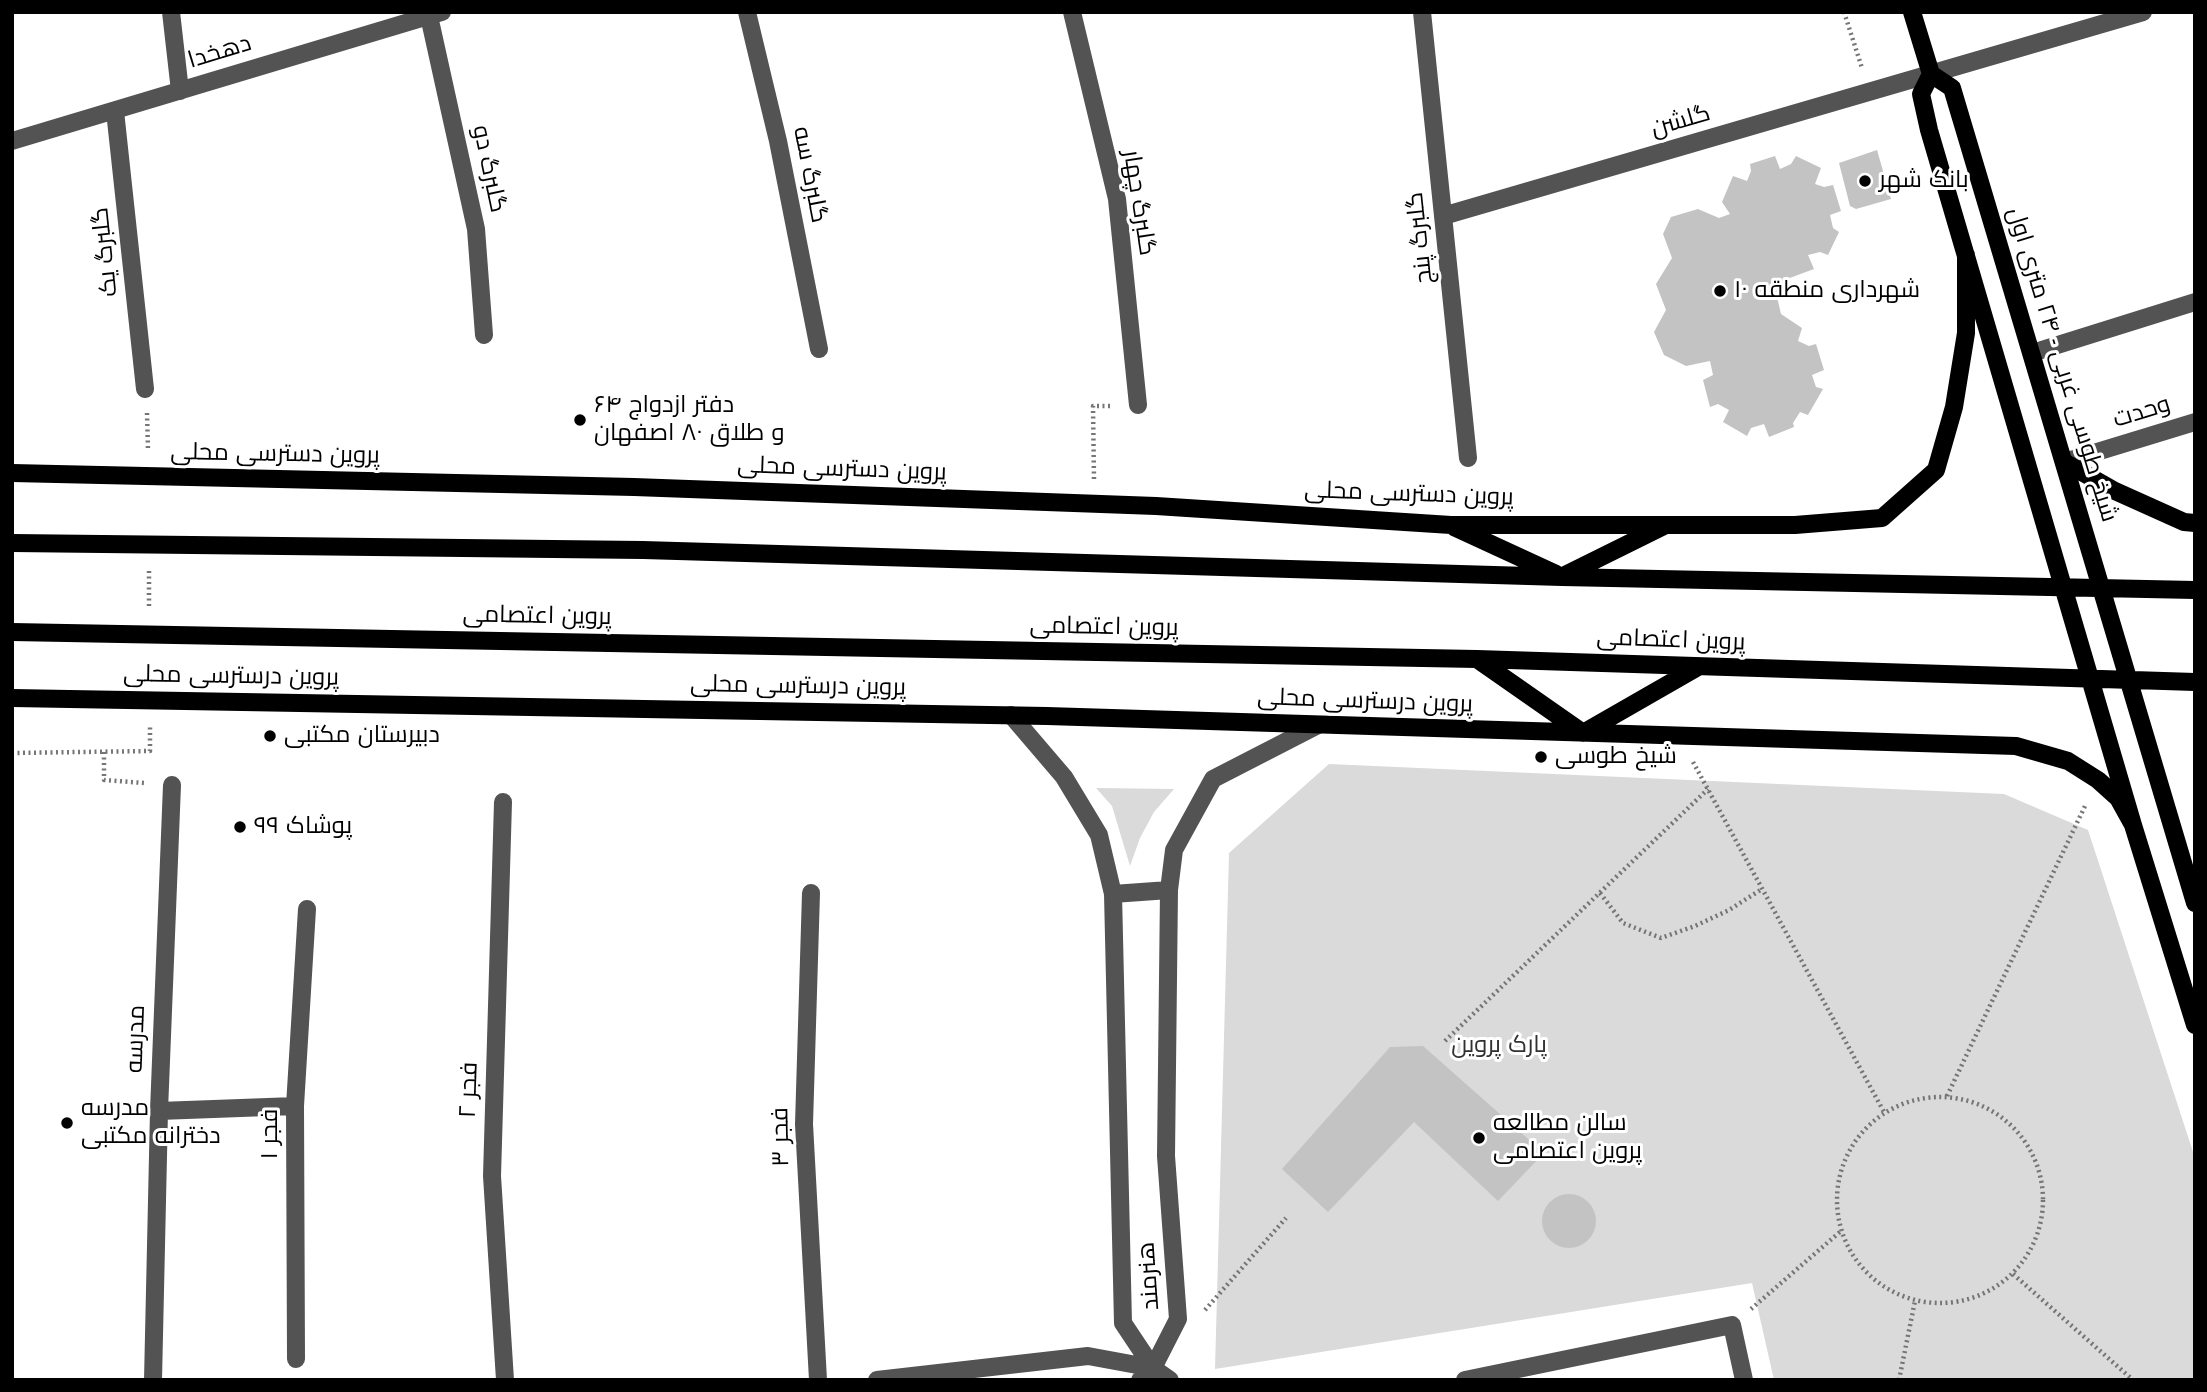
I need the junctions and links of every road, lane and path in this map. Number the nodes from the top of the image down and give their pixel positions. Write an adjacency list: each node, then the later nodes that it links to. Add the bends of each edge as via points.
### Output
1 (171, 12): 10 (street)
2 (747, 12): 18 (street, گلبرگ سه)
3 (1072, 12): 21 (street, گلبرگ چهار, via 1117,199)
4 (1422, 12): 14 (street, گلبرگ پنج)
5 (1844, 12): 11 (path)
6 (1912, 12): 9 (main road, شیخ طوسی غربی - ۲۴ متری اول)
7 (2143, 12): 9 (street, گلشن)
8 (436, 14): 10 (street, دهخدا); 17 (street, گلبرگ دو, via 476,229)
9 (1931, 74): 11 (street, گلشن); 15 (main road, شیخ طوسی غربی - ۲۴ متری اول, via 1921,94); 19 (main road, شیخ طوسی غربی - ۲۴ متری اول, via 1952,88)
10 (180, 91): 12 (street, دهخدا)
11 (1870, 93): 14 (street, گلشن)
12 (115, 110): 13 (street, دهخدا); 20 (street, گلبرگ یک)
13 (12, 141)
14 (1443, 216): 24 (street, گلبرگ پنج)
15 (1966, 255): 28 (main road, پروین دسترسی محلی, via 1966,333 1954,407 1936,470 1882,519 1795,525); 34 (main road, شیخ طوسی غربی - ۲۴ متری اول)
16 (2195, 302): 19 (street)
17 (484, 335)
18 (819, 349)
19 (2032, 353): 25 (main road, شیخ طوسی غربی - ۲۴ متری اول)
20 (145, 389): 23 (path)
21 (1138, 405): 27 (path, via 1093,406)
22 (2195, 422): 25 (street, وحدت)
23 (149, 451)
24 (1468, 458)
25 (2064, 462): 29 (main road, via 2115,491); 35 (main road, شیخ طوسی غربی - ۲۴ متری اول)
26 (12, 474): 27 (main road, پروین دسترسی محلی, via 635,487)
27 (1094, 504): 30 (main road, پروین دسترسی محلی)
28 (1670, 523): 30 (main road, پروین دسترسی محلی); 33 (main road)
29 (2195, 523)
30 (1451, 525): 33 (main road)
31 (12, 543): 33 (main road, via 643,550)
32 (149, 560): 37 (path)
33 (1562, 577): 34 (main road)
34 (2063, 586): 35 (main road); 41 (main road, شیخ طوسی غربی - ۲۴ متری اول)
35 (2101, 587): 36 (main road); 42 (main road, شیخ طوسی غربی - ۲۴ متری اول)
36 (2195, 590)
37 (149, 615)
38 (12, 632): 39 (main road, پروین اعتصامی)
39 (1477, 659): 40 (main road, پروین اعتصامی); 48 (main road)
40 (1699, 667): 41 (main road, پروین اعتصامی); 48 (main road)
41 (2090, 680): 42 (main road, پروین اعتصامی); 56 (main road, شیخ طوسی غربی - ۲۴ متری اول)
42 (2129, 681): 43 (main road, پروین اعتصامی); 62 (main road, شیخ طوسی غربی - ۲۴ متری اول)
43 (2195, 682)
44 (12, 698): 45 (main road, پروین درسترسی محلی)
45 (1011, 715): 47 (main road, پروین درسترسی محلی); 61 (street, هنرمند, via 1064,777 1099,835)
46 (150, 723): 50 (path, via 150,751)
47 (1318, 725): 48 (main road, پروین درسترسی محلی); 58 (street, هنرمند, via 1213,779 1174,850)
48 (1583, 733): 49 (main road, پروین درسترسی محلی)
49 (1679, 736): 52 (main road, پروین درسترسی محلی, via 2015,746 2068,761); 54 (path)
50 (104, 752): 51 (path); 53 (path, via 104,780)
51 (12, 753)
52 (2098, 780): 56 (main road, پروین درسترسی محلی, via 2118,798); 66 (path)
53 (172, 785): 68 (street, مدرسه)
54 (1708, 789): 57 (path); 60 (path)
55 (503, 802): 79 (street, فجر ۲, via 492,1176)
56 (2133, 825): 64 (main road)
57 (1762, 889): 60 (path, via 1729,910 1661,938 1623,923); 69 (path)
58 (1169, 890): 61 (street); 77 (street, هنرمند, via 1166,1156 1178,1319)
59 (811, 893): 80 (street, فجر ۳, via 804,1124)
60 (1600, 893): 65 (path)
61 (1113, 894): 77 (street, هنرمند, via 1123,1324)
62 (2195, 902)
63 (307, 909): 67 (street, فجر ۱)
64 (2195, 1025)
65 (1445, 1041)
66 (1947, 1096): 69 (path, via 1914,1098); 72 (path, via 1980,1103 2009,1121 2030,1148 2042,1180 2043,1214 2033,1246)
67 (295, 1106): 68 (street); 76 (street, فجر ۱)
68 (159, 1111): 78 (street, مدرسه)
69 (1884, 1112): 71 (path, via 1859,1134 1842,1164 1836,1198)
70 (1286, 1218): 74 (path)
71 (1841, 1231): 73 (path, via 1857,1263 1882,1287); 75 (path)
72 (2013, 1274): 73 (path, via 1984,1294 1950,1304); 86 (path)
73 (1915, 1301): 85 (path)
74 (1197, 1318)
75 (1732, 1325): 83 (street); 84 (street)
76 (296, 1359)
77 (1147, 1374): 81 (street, via 1088,1356); 82 (street)
78 (153, 1380)
79 (505, 1380)
80 (818, 1380)
81 (877, 1380)
82 (1170, 1380)
83 (1465, 1380)
84 (1744, 1380)
85 (1899, 1380)
86 (2133, 1380)

